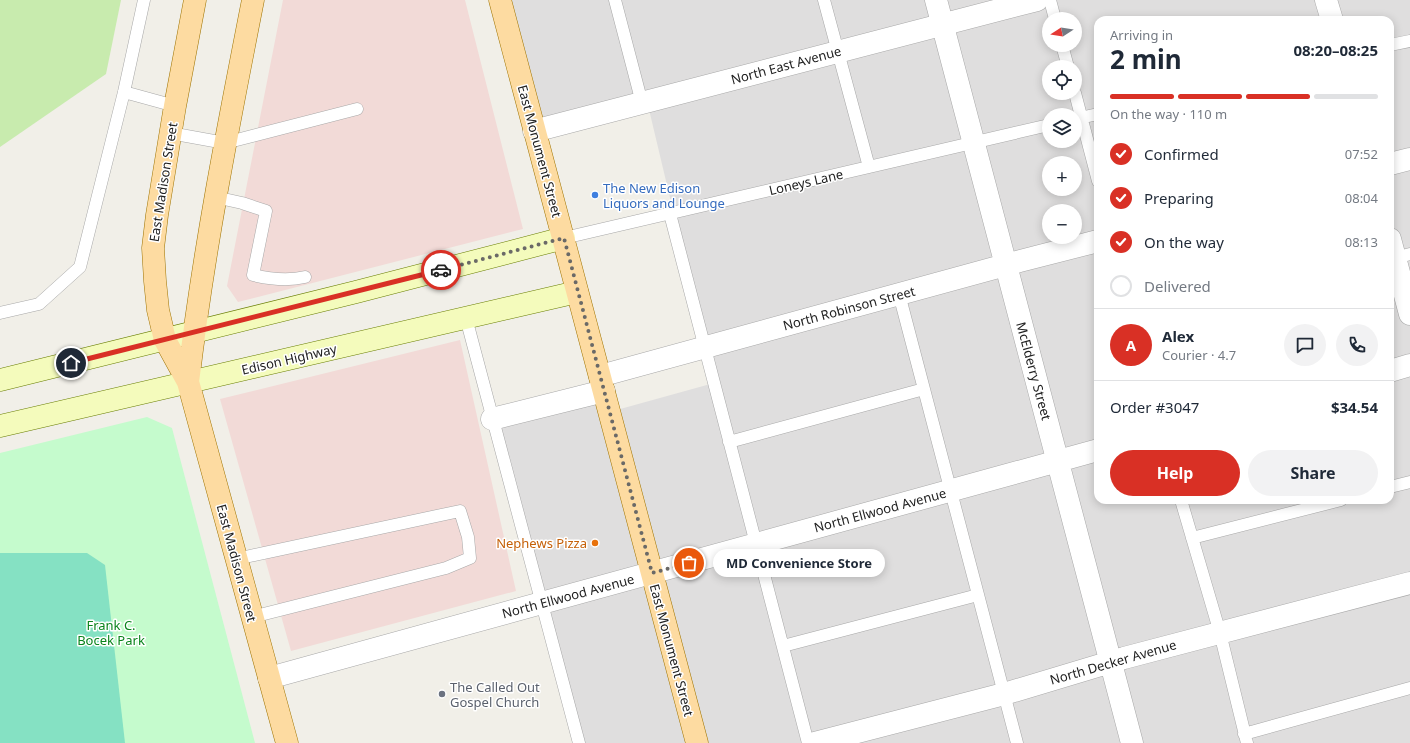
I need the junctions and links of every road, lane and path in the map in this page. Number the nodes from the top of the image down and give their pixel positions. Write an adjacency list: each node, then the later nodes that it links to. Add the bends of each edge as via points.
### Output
1 (144, 0): 17 (lane)
2 (195, 0): 19 (main road, East Madison Street)
3 (253, 0): 27 (main road, East Madison Street)
4 (500, 0): 24 (main road, East Monument Street)
5 (615, 0): 18 (lane)
6 (824, 0): 16 (lane)
7 (936, 0): 13 (street, McElderry Street)
8 (1037, 0): 13 (street, North East Avenue)
9 (1050, 0): 11 (lane)
10 (1326, 0): 12 (street)
11 (1053, 12)
12 (1331, 16)
13 (942, 24): 16 (street, North East Avenue); 28 (street, McElderry Street)
14 (1410, 41): 15 (lane)
15 (1394, 44)
16 (838, 52): 18 (street, North East Avenue); 31 (lane)
17 (124, 92): 19 (lane); 42 (lane, via 80,267 39,304)
18 (642, 103): 24 (street, North East Avenue)
19 (175, 106): 26 (main road, East Madison Street)
20 (357, 109): 27 (lane)
21 (1094, 115): 22 (lane)
22 (1082, 117)
23 (1042, 127): 28 (lane, Loneys Lane)
24 (534, 131): 35 (main road, East Monument Street)
25 (1082, 131): 32 (lane)
26 (170, 133): 27 (lane); 46 (main road, East Madison Street, via 153,248 158,310)
27 (225, 143): 33 (main road, East Madison Street)
28 (973, 143): 31 (lane, Loneys Lane); 38 (street, McElderry Street)
29 (1410, 159): 30 (street)
30 (1394, 163)
31 (870, 167): 34 (lane, Loneys Lane)
32 (1094, 168)
33 (215, 197): 39 (lane, via 266,211 253,276 270,279); 45 (main road, East Madison Street)
34 (670, 214): 35 (lane, Loneys Lane); 47 (lane)
35 (564, 238): 40 (main road, East Monument Street); 45 (main road)
36 (1094, 242): 38 (street, North Robinson Street)
37 (1396, 253): 43 (street)
38 (1005, 265): 41 (street, North Robinson Street); 58 (street, McElderry Street)
39 (305, 277)
40 (577, 292): 44 (main road, Edison Highway); 52 (main road, East Monument Street)
41 (899, 294): 47 (street, North Robinson Street); 53 (lane)
42 (0, 313)
43 (1410, 314)
44 (466, 318): 51 (main road, Edison Highway); 54 (lane)
45 (194, 332): 46 (main road); 51 (main road, East Madison Street)
46 (165, 340): 50 (main road); 51 (main road, East Madison Street)
47 (704, 347): 52 (street, North Robinson Street); 56 (lane)
48 (1410, 365): 49 (street)
49 (1394, 370)
50 (0, 380)
51 (188, 382): 55 (main road, Edison Highway); 66 (main road, East Madison Street)
52 (602, 384): 54 (street, North Robinson Street); 67 (main road, East Monument Street)
53 (924, 388): 56 (lane); 61 (lane)
54 (492, 419): 70 (lane)
55 (0, 426)
56 (729, 442): 65 (lane)
57 (1094, 451): 58 (street, North Ellwood Avenue)
58 (1057, 462): 61 (street, North Ellwood Avenue); 74 (street, McElderry Street)
59 (1410, 482): 60 (lane)
60 (1394, 486)
61 (950, 491): 65 (street, North Ellwood Avenue); 69 (lane)
62 (1183, 504): 64 (lane)
63 (1325, 504): 64 (lane)
64 (1192, 538): 72 (lane)
65 (756, 544): 67 (street, North Ellwood Avenue); 73 (lane)
66 (236, 559): 71 (main road, East Madison Street); 71 (lane, via 460,511 468,537 470,558 446,568)
67 (652, 573): 70 (street, North Ellwood Avenue); 81 (main road, East Monument Street)
68 (1410, 582): 72 (street, North Decker Avenue)
69 (978, 595): 73 (lane); 77 (lane)
70 (542, 603): 75 (street, North Ellwood Avenue); 80 (lane)
71 (252, 617): 75 (main road, East Madison Street)
72 (1220, 633): 74 (street, North Decker Avenue); 78 (lane)
73 (783, 646): 82 (lane)
74 (1110, 662): 77 (street, North Decker Avenue); 85 (street, McElderry Street)
75 (269, 678): 79 (main road, East Madison Street)
76 (1410, 688): 78 (lane)
77 (1004, 694): 83 (street, North Decker Avenue); 84 (lane)
78 (1245, 738)
79 (287, 743)
80 (579, 743)
81 (697, 743)
82 (808, 743)
83 (815, 743)
84 (1017, 743)
85 (1132, 743)

